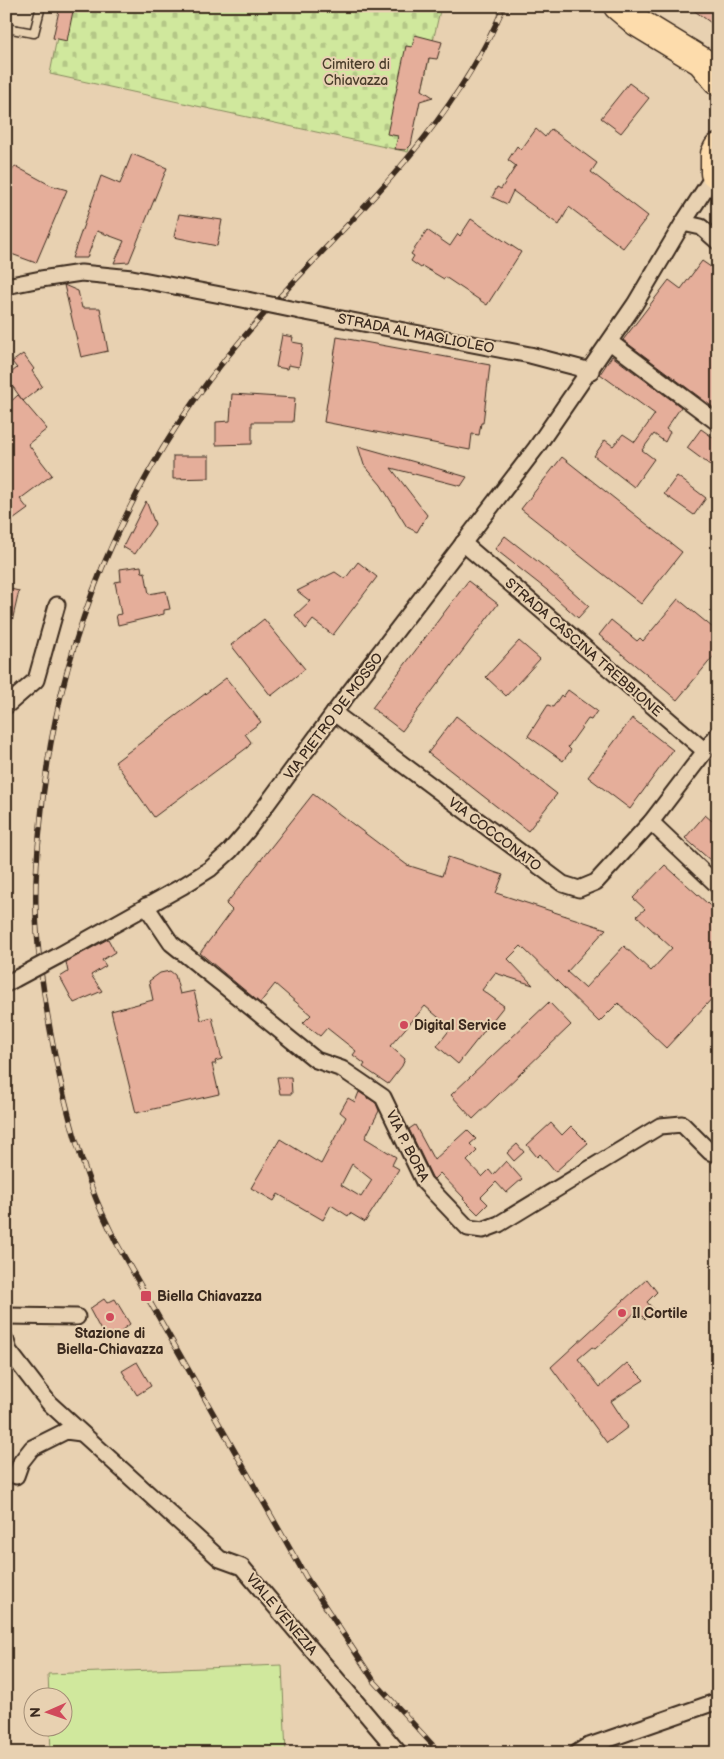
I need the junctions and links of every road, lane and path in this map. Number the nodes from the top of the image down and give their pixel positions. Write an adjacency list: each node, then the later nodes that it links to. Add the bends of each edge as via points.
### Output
1 (41, 6): 3 (lane, via 34,33)
2 (618, 6): 4 (highway, via 637,22)
3 (6, 28)
4 (712, 69)
5 (717, 163): 6 (street)
6 (683, 222): 7 (street, via 701,227); 9 (street)
7 (718, 242)
8 (6, 286): 10 (street, STRADA AL MAGLIOLEO, bridge, via 81,273 132,278 530,355)
9 (610, 342): 10 (street); 11 (street)
10 (591, 371): 12 (street, VIA PIETRO DE MOSSO)
11 (718, 423)
12 (463, 543): 15 (street, VIA PIETRO DE MOSSO); 17 (street, STRADA CASCINA TREBBIONE)
13 (57, 606): 14 (street, via 36,680)
14 (6, 706)
15 (334, 713): 18 (street, VIA COCCONATO, via 563,884 579,889 596,882); 20 (street, VIA PIETRO DE MOSSO, via 230,851 210,869)
16 (718, 734): 17 (street)
17 (705, 751): 18 (street)
18 (651, 822): 19 (street)
19 (718, 886)
20 (146, 906): 21 (street, VIA PIETRO DE MOSSO, bridge); 22 (street, VIA P. BORA, via 171,943 316,1060 342,1069 383,1097 424,1182 468,1228 483,1230 499,1224 660,1126 682,1124 710,1152)
21 (11, 982)
22 (718, 1155)
23 (6, 1316): 24 (street)
24 (76, 1317)
25 (6, 1341): 26 (street, VIALE VENEZIA, via 49,1403)
26 (81, 1433): 27 (street, via 66,1431 32,1448 21,1462); 29 (street, VIALE VENEZIA, via 220,1559 242,1567)
27 (16, 1476)
28 (718, 1701): 30 (street, via 586,1746)
29 (399, 1753)
30 (577, 1753)

